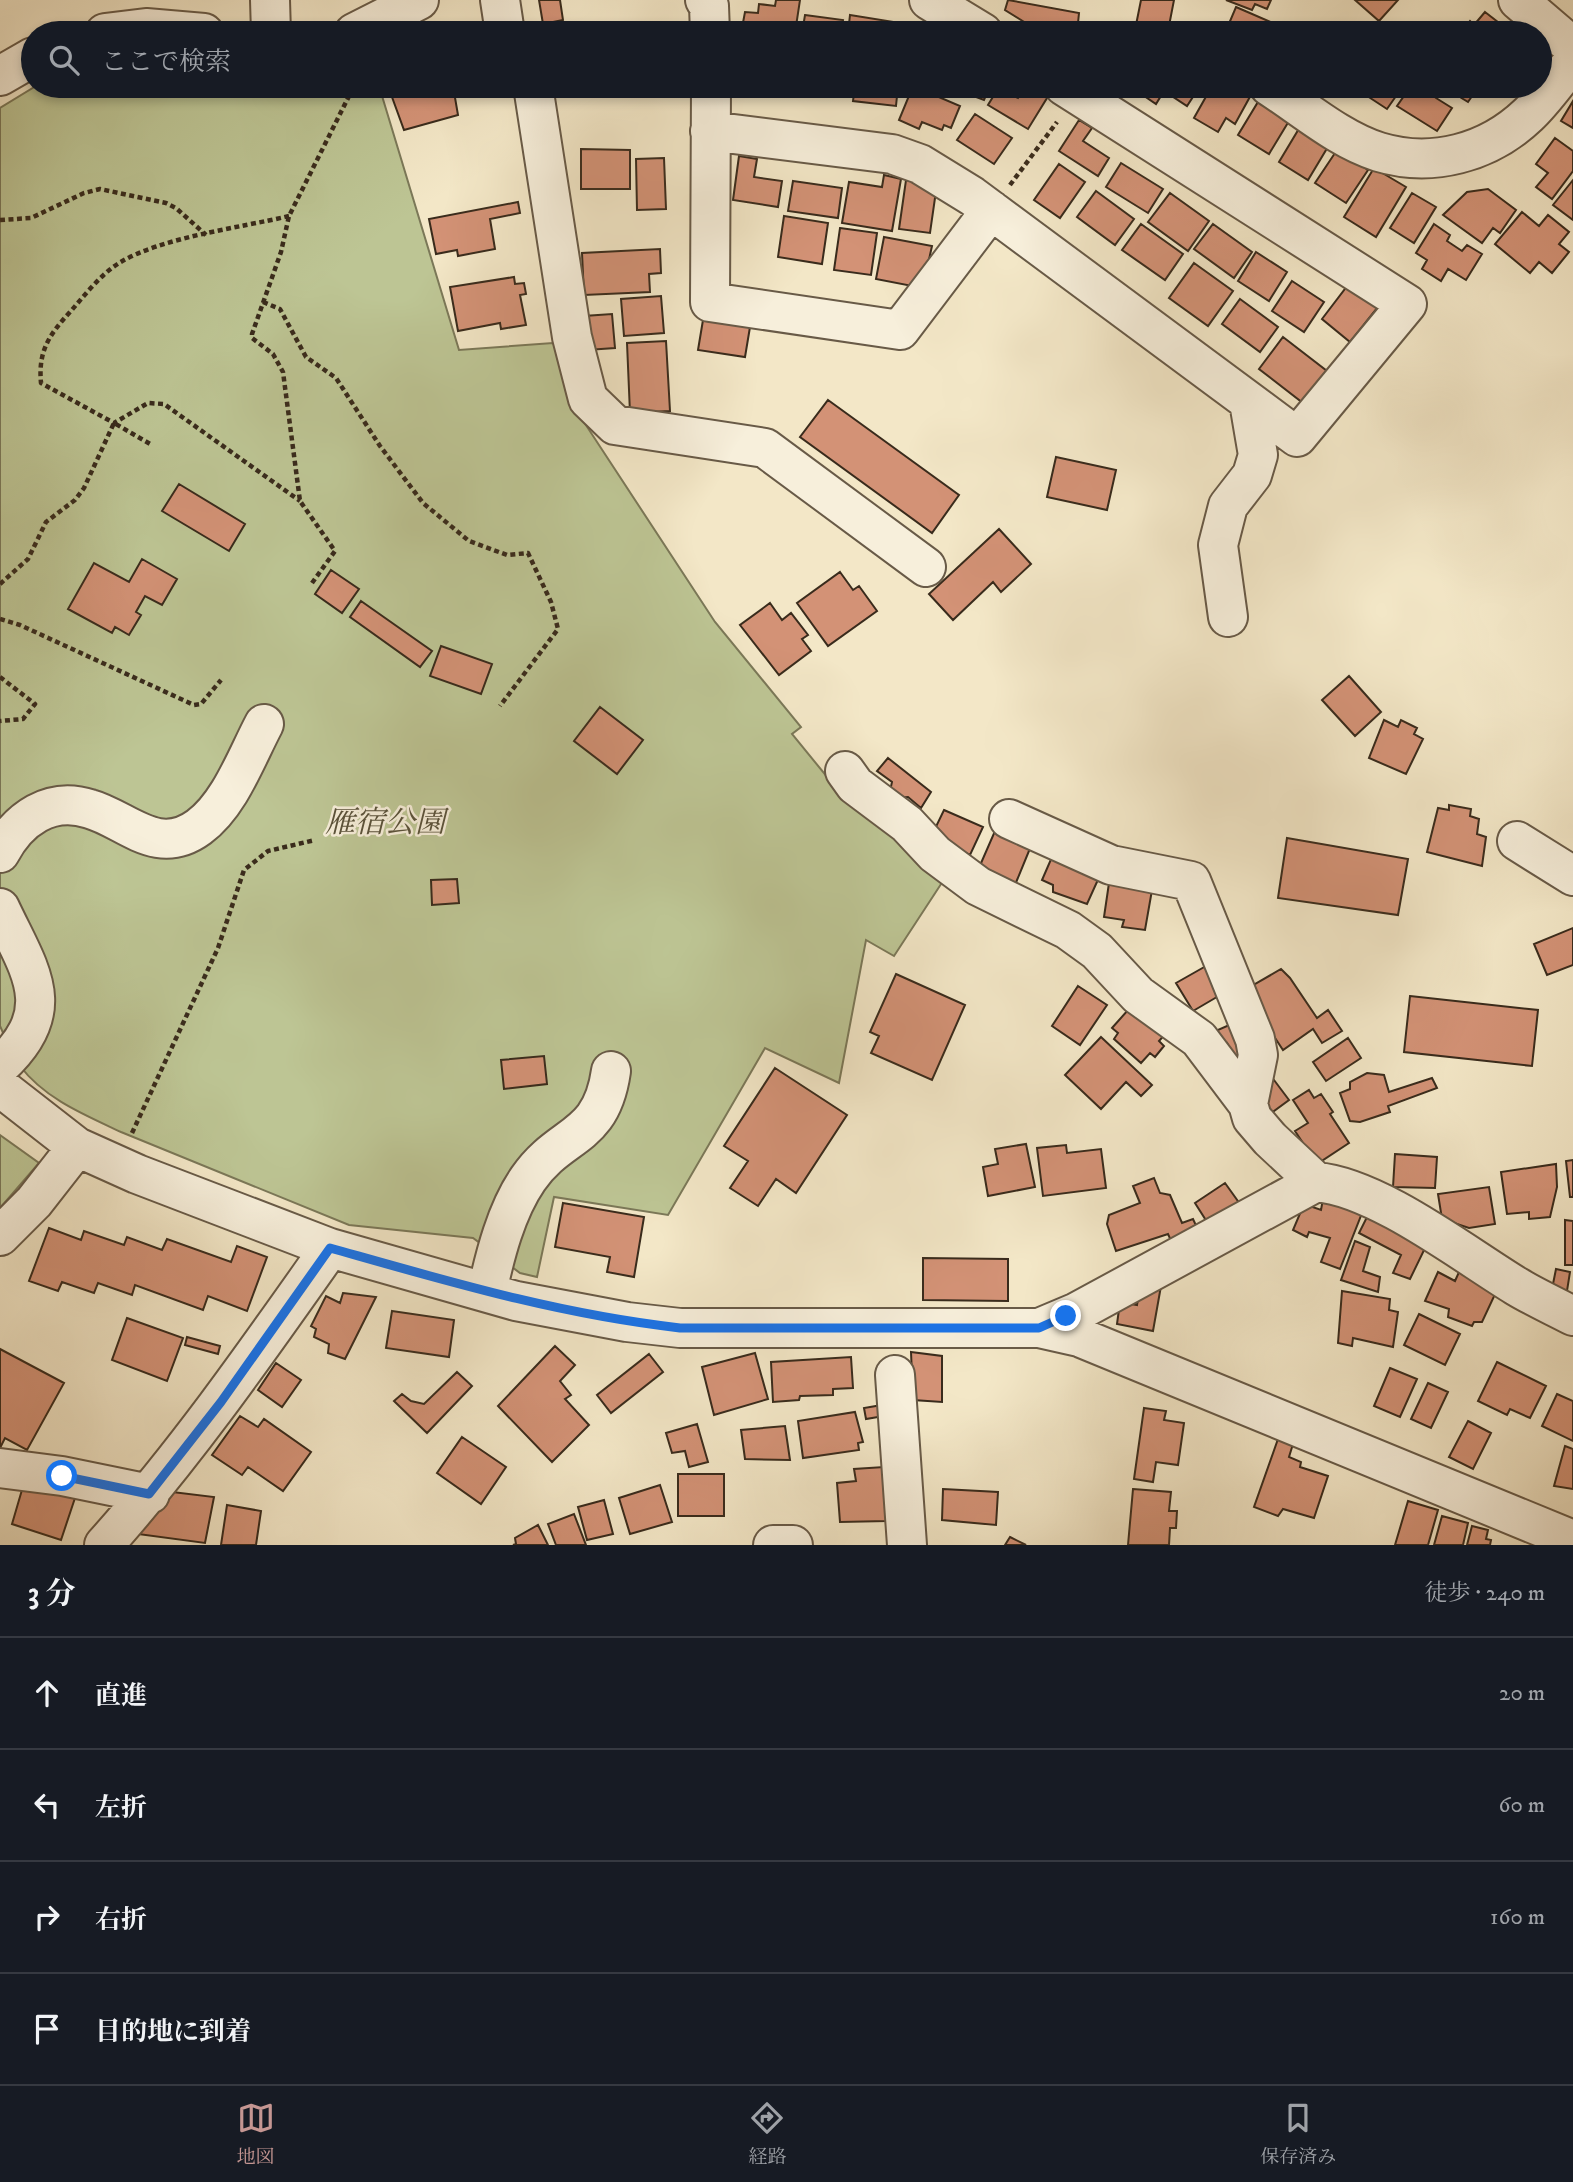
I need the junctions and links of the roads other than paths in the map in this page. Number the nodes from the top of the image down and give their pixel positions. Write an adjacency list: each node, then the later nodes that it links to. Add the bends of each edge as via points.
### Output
1 (270, 0): 7 (street)
2 (419, 0): 8 (street)
3 (499, 0): 9 (street)
4 (520, 0): 10 (street)
5 (929, 0): 11 (street)
6 (1518, 0): 12 (street)
7 (271, 21)
8 (378, 21)
9 (503, 21)
10 (523, 21)
11 (963, 21)
12 (1543, 21)
13 (1552, 29): 14 (street)
14 (1573, 47)
15 (1573, 62): 18 (street)
16 (21, 64): 17 (street)
17 (0, 76)
18 (1552, 87)
19 (516, 98): 27 (street)
20 (535, 98): 29 (street, via 572,337 588,399 615,425 765,448)
21 (711, 98): 25 (street)
22 (1091, 98): 28 (street, via 1407,304 1297,437)
23 (1288, 98): 24 (street, via 1378,152 1408,158 1441,158 1473,150 1502,135)
24 (1542, 98)
25 (710, 131): 26 (street, via 892,154 947,179); 26 (street, via 710,302 900,330)
26 (990, 210): 28 (street)
27 (539, 239)
28 (1249, 402): 30 (street, via 1258,455 1252,475 1228,506 1218,545)
29 (926, 567)
30 (1228, 617)
31 (264, 724): 35 (street, via 226,796 197,829 173,838 148,836 92,809 69,805 46,808 23,819)
32 (845, 771): 41 (street, via 855,785 978,886 1068,930 1097,951 1138,995 1199,1039)
33 (1009, 819): 41 (street, via 1111,865 1191,881 1255,1039 1258,1055)
34 (1517, 841): 36 (street)
35 (0, 853)
36 (1573, 876)
37 (0, 908): 38 (street, via 36,984 29,1030 17,1051)
38 (0, 1066)
39 (611, 1071): 46 (street, via 596,1118 527,1180 507,1223)
40 (0, 1087): 42 (street)
41 (1248, 1104): 43 (street, via 1252,1118 1270,1139)
42 (77, 1147): 44 (street); 45 (street)
43 (1316, 1182): 47 (street, via 1355,1193 1422,1224); 48 (street, via 1077,1312)
44 (0, 1236)
45 (330, 1248): 46 (street); 51 (street)
46 (487, 1292): 48 (street, via 614,1320 680,1328)
47 (1573, 1316)
48 (1039, 1328): 52 (street, via 1079,1336)
49 (894, 1375): 56 (street)
50 (0, 1468): 51 (street)
51 (149, 1494): 53 (street)
52 (1573, 1540)
53 (104, 1545)
54 (773, 1545): 55 (street)
55 (793, 1545)
56 (908, 1545)

